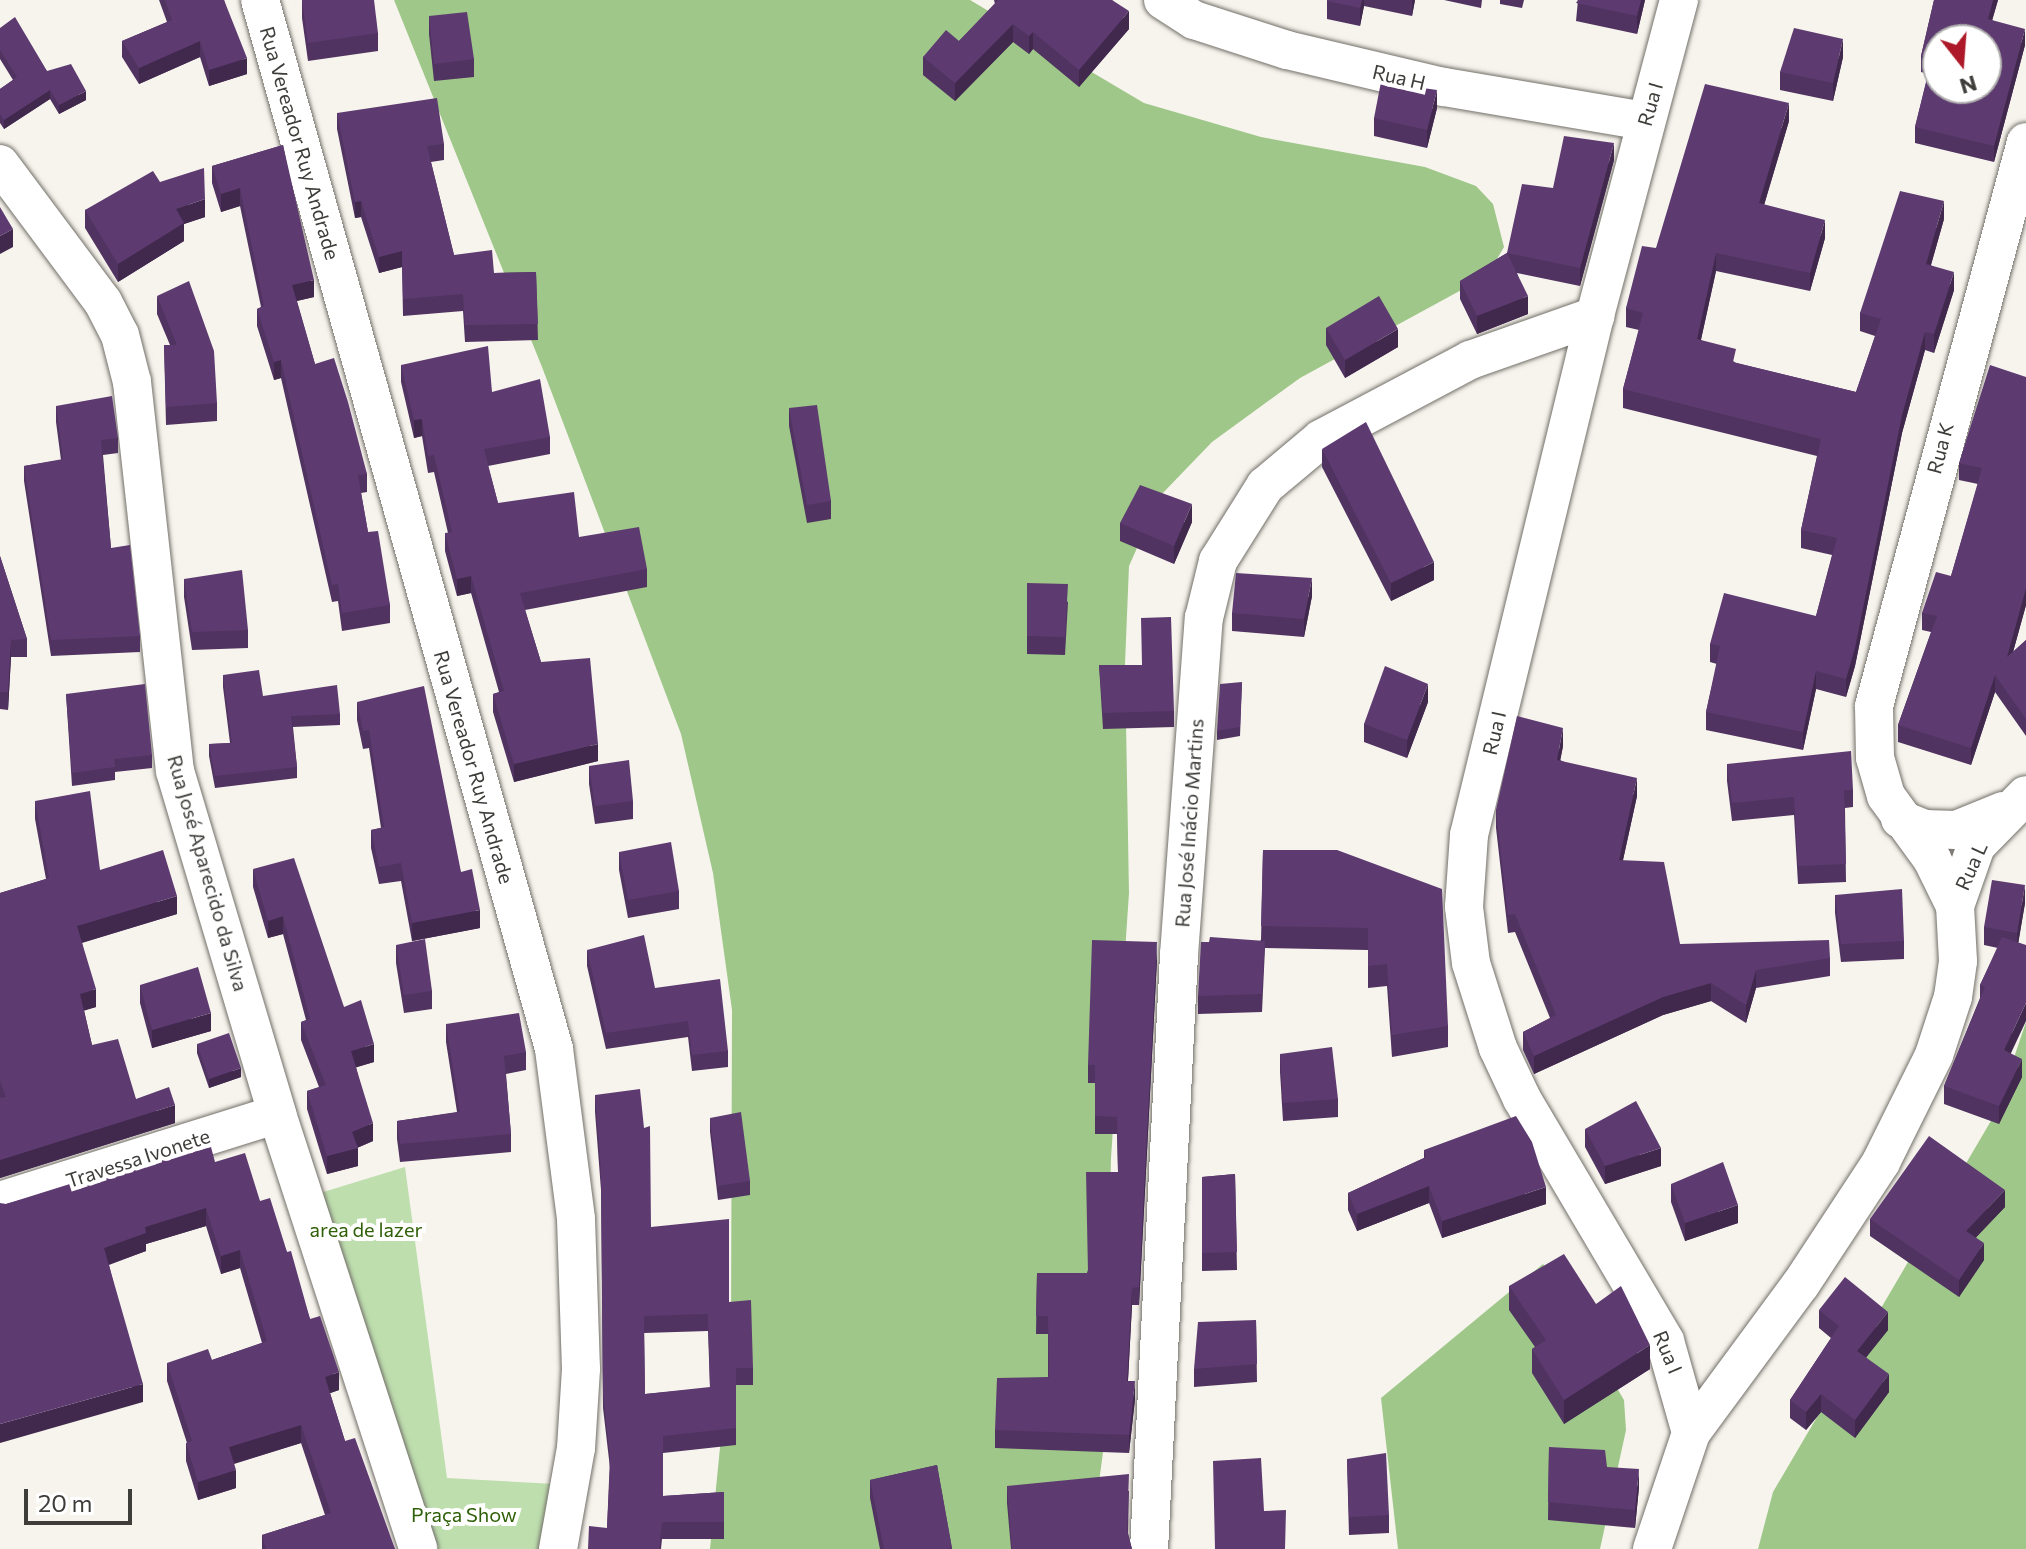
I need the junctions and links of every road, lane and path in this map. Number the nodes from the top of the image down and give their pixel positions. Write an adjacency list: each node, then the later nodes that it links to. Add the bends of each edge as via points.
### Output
1 (260, 0): 17 (street, Rua Vereador Ruy Andrade, via 554,1049 576,1219 581,1369 576,1448)
2 (1163, 0): 4 (street, Rua H, via 1194,20 1287,50 1444,87)
3 (1679, 0): 4 (street, Rua I)
4 (1645, 121): 7 (street, Rua I)
5 (2026, 142): 9 (street, Rua K, via 1874,706 1875,758 1886,796)
6 (0, 164): 11 (street, Rua José Aparecido da Silva, via 90,283 120,335 132,382 175,771)
7 (1595, 316): 13 (street, Rua I, via 1469,835 1464,907 1471,963 1498,1048 1522,1099); 18 (street, Rua José Inácio Martins, via 1470,360 1321,439 1265,486 1218,561 1204,618 1179,955)
8 (2019, 800): 9 (street, via 1990,820 1956,830 1925,829); 10 (street, Rua L, via 1976,846)
9 (1900, 819): 10 (street, via 1932,859)
10 (1955, 906): 14 (street, via 1958,961 1953,997 1917,1095 1881,1162)
11 (277, 1114): 12 (street, Travessa Ivonete); 16 (street, Rua José Aparecido da Silva)
12 (0, 1201)
13 (1664, 1339): 14 (street, via 1680,1362 1696,1373 1714,1376); 15 (street, Rua I)
14 (1740, 1367): 15 (street)
15 (1691, 1433): 19 (street)
16 (418, 1549)
17 (558, 1549)
18 (1149, 1549)
19 (1652, 1549)

